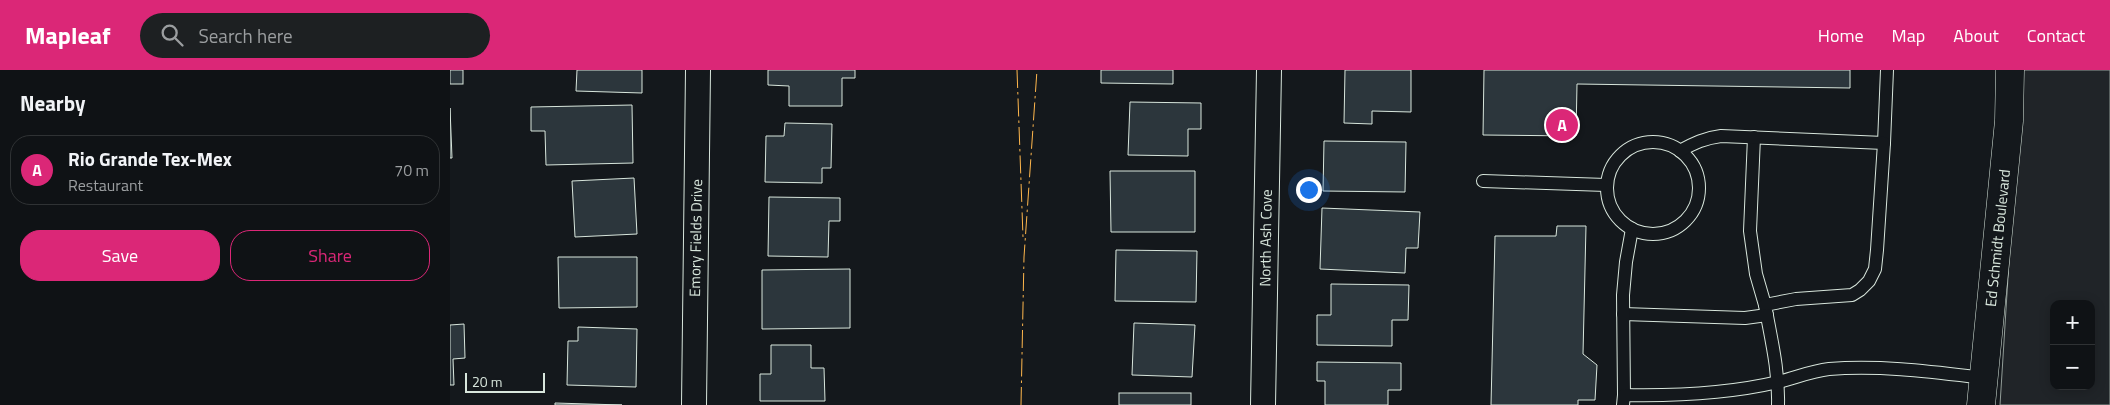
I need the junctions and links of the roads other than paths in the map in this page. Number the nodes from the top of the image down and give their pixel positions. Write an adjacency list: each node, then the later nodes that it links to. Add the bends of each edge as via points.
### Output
1 (698, 70): 16 (street, Emory Fields Drive)
2 (1269, 70): 17 (street, North Ash Cove)
3 (1887, 70): 6 (lane)
4 (2010, 70): 13 (street, Ed Schmidt Boulevard, via 2009,122)
5 (1754, 137): 6 (lane); 7 (lane, via 1707,138); 11 (lane, via 1750,231 1752,255)
6 (1884, 143): 11 (lane, via 1877,250 1869,281 1852,295 1796,299)
7 (1680, 152): 9 (lane, via 1660,143 1645,142 1630,148 1610,170); 10 (lane, via 1696,169 1700,184 1692,213 1682,225 1668,232 1654,235)
8 (1483, 181): 9 (lane)
9 (1606, 185): 10 (lane, via 1614,214)
10 (1632, 230): 12 (lane, via 1626,262)
11 (1766, 310): 12 (lane, via 1745,318); 14 (lane)
12 (1624, 314): 15 (lane)
13 (1984, 378): 14 (lane, via 1887,367 1828,369); 19 (street, Ed Schmidt Boulevard)
14 (1779, 382): 15 (lane, via 1712,393); 18 (lane)
15 (1623, 400)
16 (694, 405)
17 (1263, 405)
18 (1778, 405)
19 (1981, 405)

